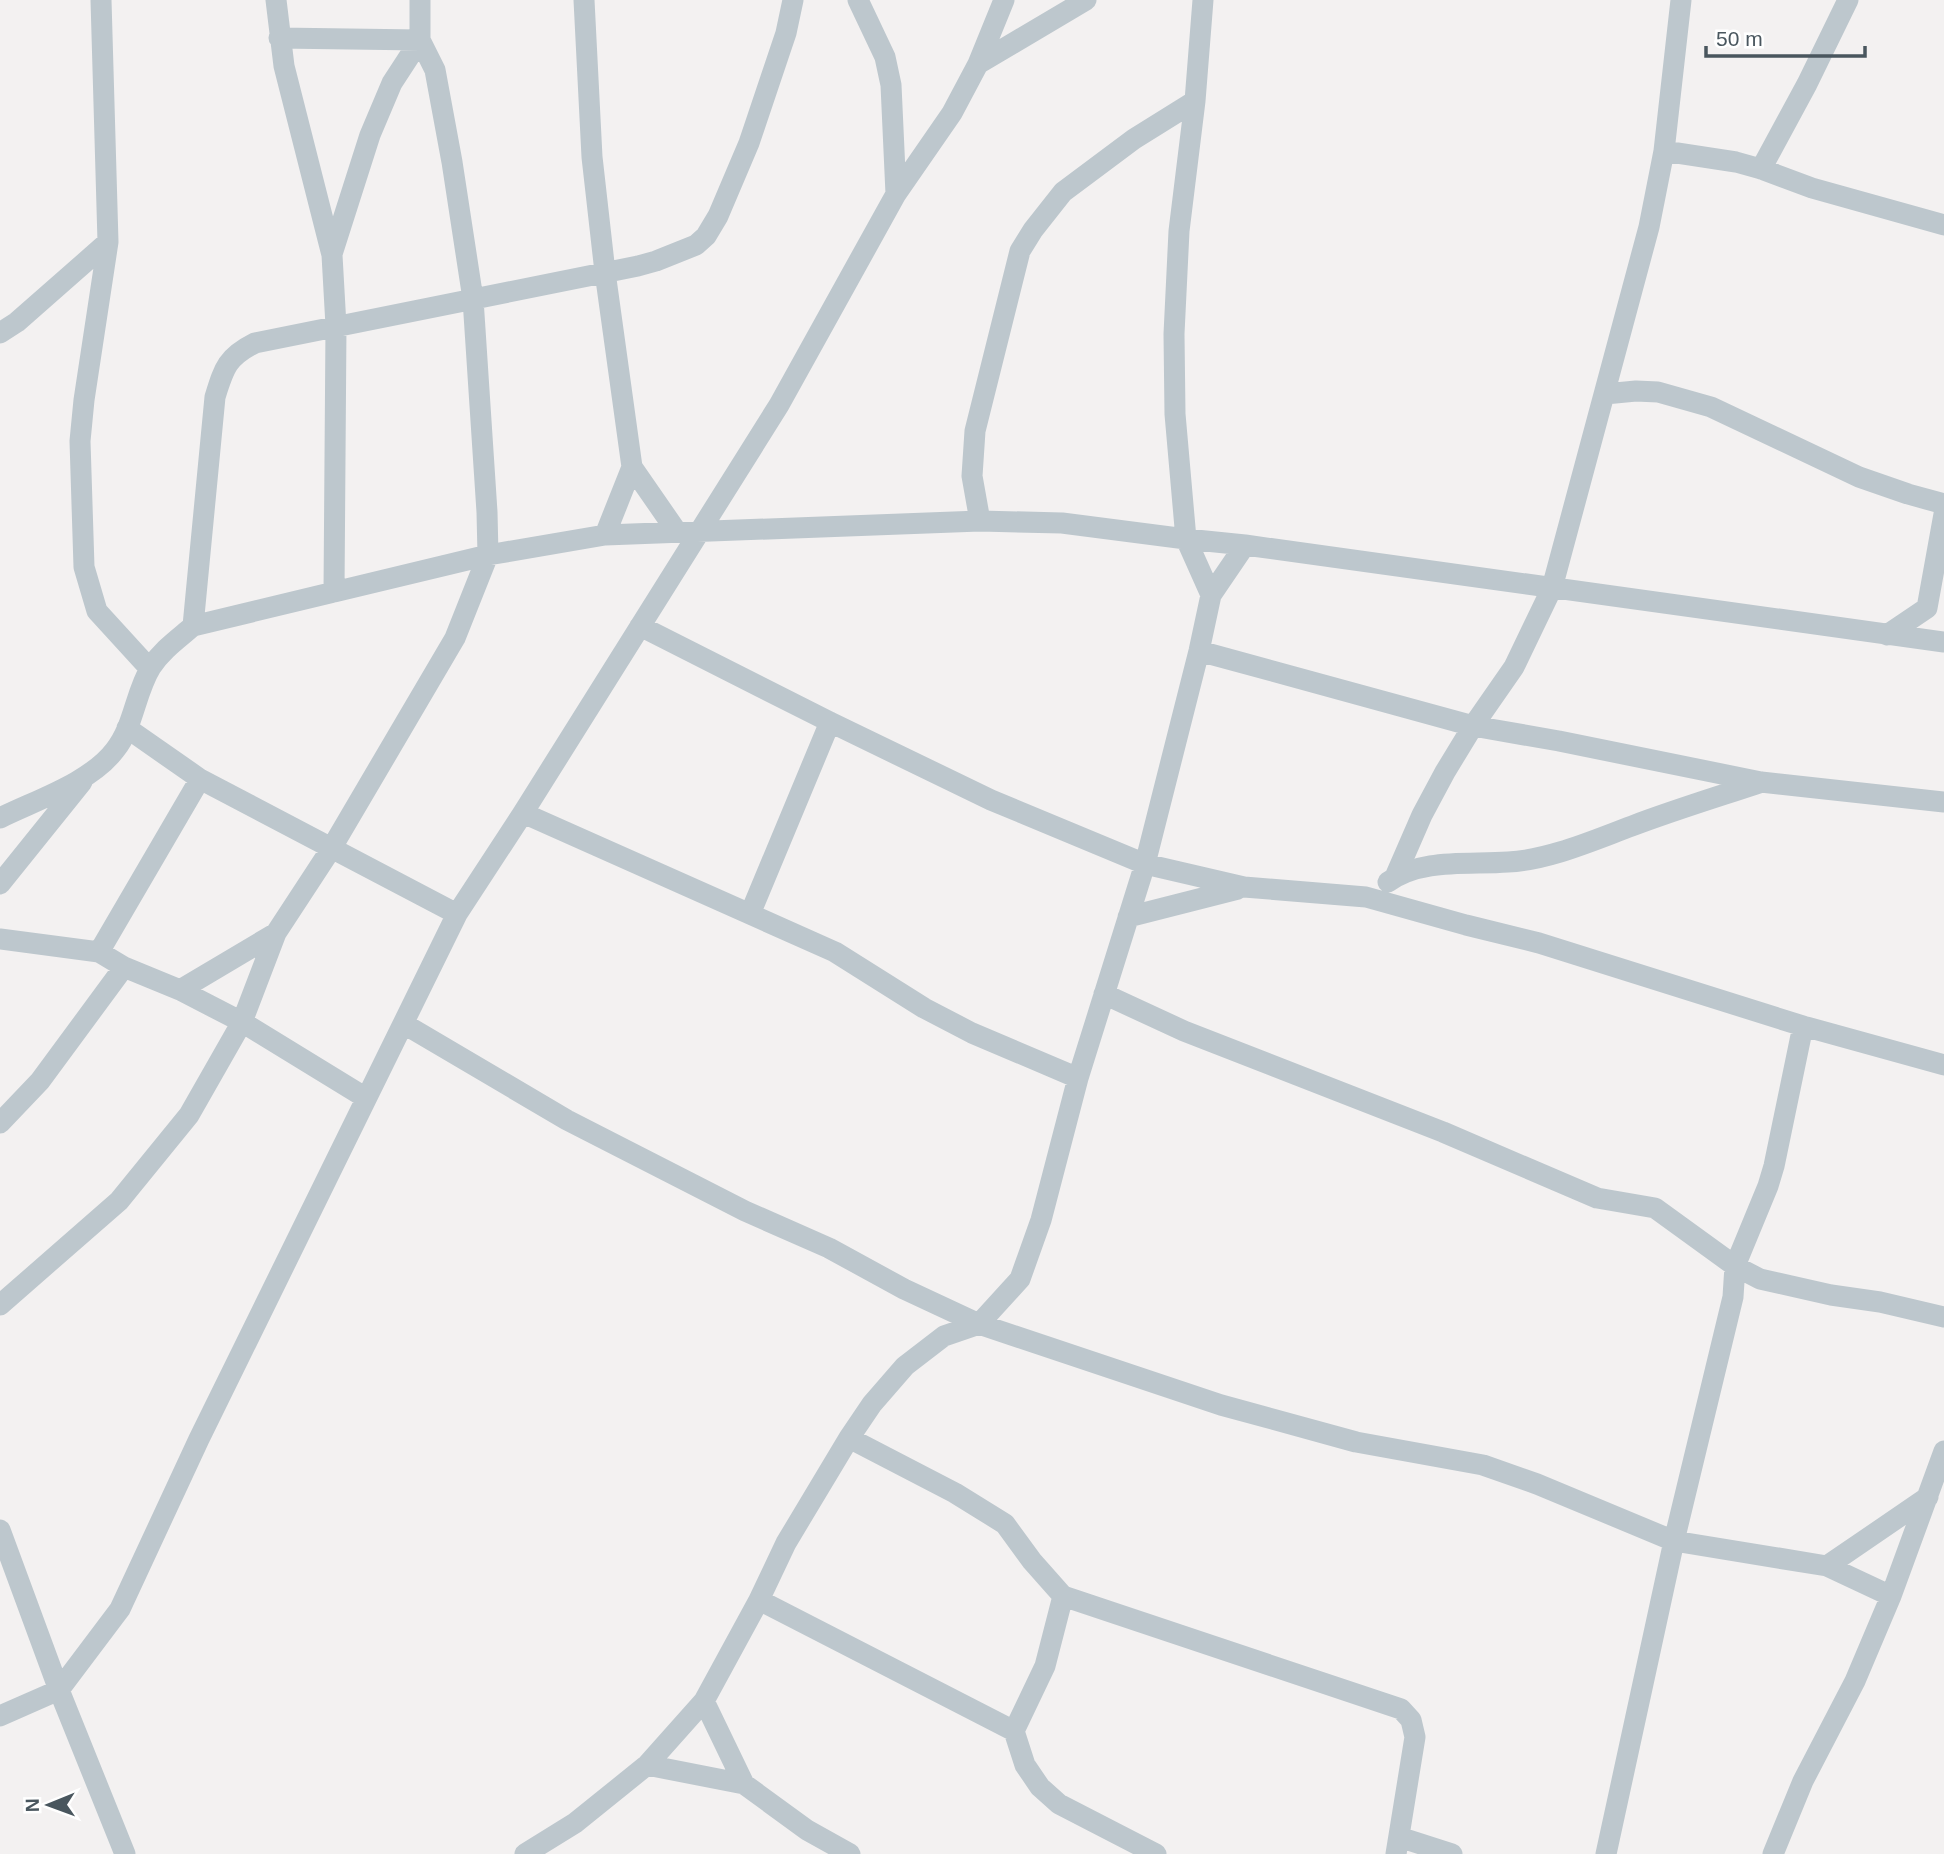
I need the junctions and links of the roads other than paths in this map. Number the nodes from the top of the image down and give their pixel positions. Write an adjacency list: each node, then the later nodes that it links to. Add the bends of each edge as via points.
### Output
1 (100, 0): 20 (street)
2 (276, 0): 12 (street)
3 (420, 0): 13 (street)
4 (584, 0): 23 (street, via 592,157)
5 (793, 0): 22 (street, via 749,144 718,216 696,245)
6 (858, 0): 18 (street, via 885,57 891,85)
7 (1004, 0): 14 (street)
8 (1086, 0): 14 (street)
9 (1203, 0): 15 (street)
10 (1681, 0): 16 (street)
11 (1848, 0): 17 (street)
12 (279, 38): 13 (street); 21 (street)
13 (420, 40): 21 (street, via 392,83 370,135); 24 (street, via 435,70)
14 (978, 64): 18 (street, via 952,113)
15 (1195, 101): 32 (street, via 1063,192 1020,251 975,431 972,476); 36 (street, via 1179,231 1174,334 1175,414)
16 (1664, 151): 17 (street); 28 (street)
17 (1762, 169): 19 (street)
18 (896, 194): 33 (street, via 779,405)
19 (1944, 225)
20 (108, 242): 27 (street); 49 (street, via 80,442 84,567 97,611)
21 (332, 255): 26 (street)
22 (638, 265): 23 (street); 25 (street)
23 (605, 272): 24 (street); 25 (street)
24 (473, 299): 26 (street); 38 (street)
25 (609, 300): 29 (street)
26 (335, 326): 40 (street); 43 (street, via 255,343 237,352 223,372 215,397)
27 (0, 333)
28 (1605, 394): 30 (street, via 1658,392 1711,407 1859,477); 39 (street)
29 (632, 467): 34 (street); 35 (street)
30 (1944, 504)
31 (1944, 514): 42 (street)
32 (979, 521): 33 (street); 36 (street, via 1062,523)
33 (700, 530): 34 (street); 44 (street)
34 (677, 532): 35 (street)
35 (605, 535): 38 (street)
36 (1186, 539): 37 (street); 41 (street)
37 (1245, 545): 39 (street); 41 (street)
38 (488, 555): 40 (street); 59 (street, via 455,638)
39 (1552, 588): 46 (street); 51 (street, via 1514,667)
40 (334, 592): 43 (street)
41 (1211, 595): 48 (street)
42 (1927, 607): 45 (street); 46 (street)
43 (193, 626): 49 (street)
44 (640, 626): 50 (street); 57 (street)
45 (1944, 630)
46 (1887, 635): 47 (street)
47 (1944, 642)
48 (1199, 651): 51 (street); 60 (street)
49 (150, 668): 52 (street)
50 (830, 722): 60 (street, via 991,800); 66 (street)
51 (1473, 726): 55 (street); 61 (street, via 1422,815)
52 (127, 728): 53 (street, via 115,750); 54 (street)
53 (86, 777): 58 (street); 62 (street)
54 (201, 779): 59 (street); 70 (street)
55 (1761, 782): 56 (street); 61 (street, via 1534,858 1435,865)
56 (1944, 802)
57 (523, 813): 65 (street); 66 (street)
58 (0, 818)
59 (331, 849): 65 (street); 68 (street)
60 (1145, 864): 63 (street); 67 (street)
61 (1395, 877): 64 (street)
62 (0, 884)
63 (1244, 887): 64 (street); 67 (street)
64 (1366, 897): 76 (street, via 1539,943)
65 (457, 914): 75 (street)
66 (750, 914): 78 (street, via 835,952 972,1033)
67 (1128, 917): 73 (street)
68 (276, 933): 72 (street); 74 (street)
69 (0, 939): 70 (street)
70 (99, 952): 71 (street)
71 (124, 967): 72 (street); 80 (street, via 40,1081)
72 (180, 990): 74 (street)
73 (1104, 994): 78 (street); 81 (street, via 1184,1031 1597,1198 1655,1208)
74 (242, 1022): 79 (street); 84 (street, via 189,1115 119,1201)
75 (404, 1024): 79 (street); 86 (street, via 567,1120)
76 (1803, 1026): 77 (street); 81 (street, via 1774,1166)
77 (1944, 1065)
78 (1079, 1078): 86 (street, via 1041,1220 1020,1279)
79 (366, 1098): 96 (street, via 120,1609)
80 (0, 1123)
81 (1735, 1266): 82 (street); 83 (street)
82 (1760, 1279): 83 (street); 85 (street)
83 (1733, 1297): 91 (street)
84 (0, 1305)
85 (1944, 1317)
86 (979, 1324): 87 (street, via 944,1336 905,1366); 91 (street, via 1222,1405 1356,1442 1483,1465)
87 (849, 1438): 93 (street, via 1005,1524); 95 (street, via 786,1543)
88 (1944, 1451): 89 (street)
89 (1928, 1497): 92 (street); 94 (street)
90 (0, 1530): 96 (street)
91 (1674, 1541): 92 (street); 108 (street)
92 (1827, 1566): 94 (street)
93 (1063, 1596): 99 (street, via 1045,1666); 102 (street, via 1401,1709 1411,1720 1415,1737)
94 (1891, 1596): 109 (street)
95 (759, 1600): 97 (street); 99 (street)
96 (59, 1690): 98 (street); 103 (street)
97 (704, 1701): 100 (street); 101 (street)
98 (0, 1716)
99 (1014, 1731): 106 (street, via 1025,1765 1059,1804)
100 (647, 1765): 101 (street); 104 (street, via 575,1823)
101 (744, 1784): 105 (street)
102 (1397, 1846): 107 (street)
103 (125, 1854)
104 (524, 1854)
105 (849, 1854)
106 (1156, 1854)
107 (1452, 1854)
108 (1606, 1854)
109 (1773, 1854)

